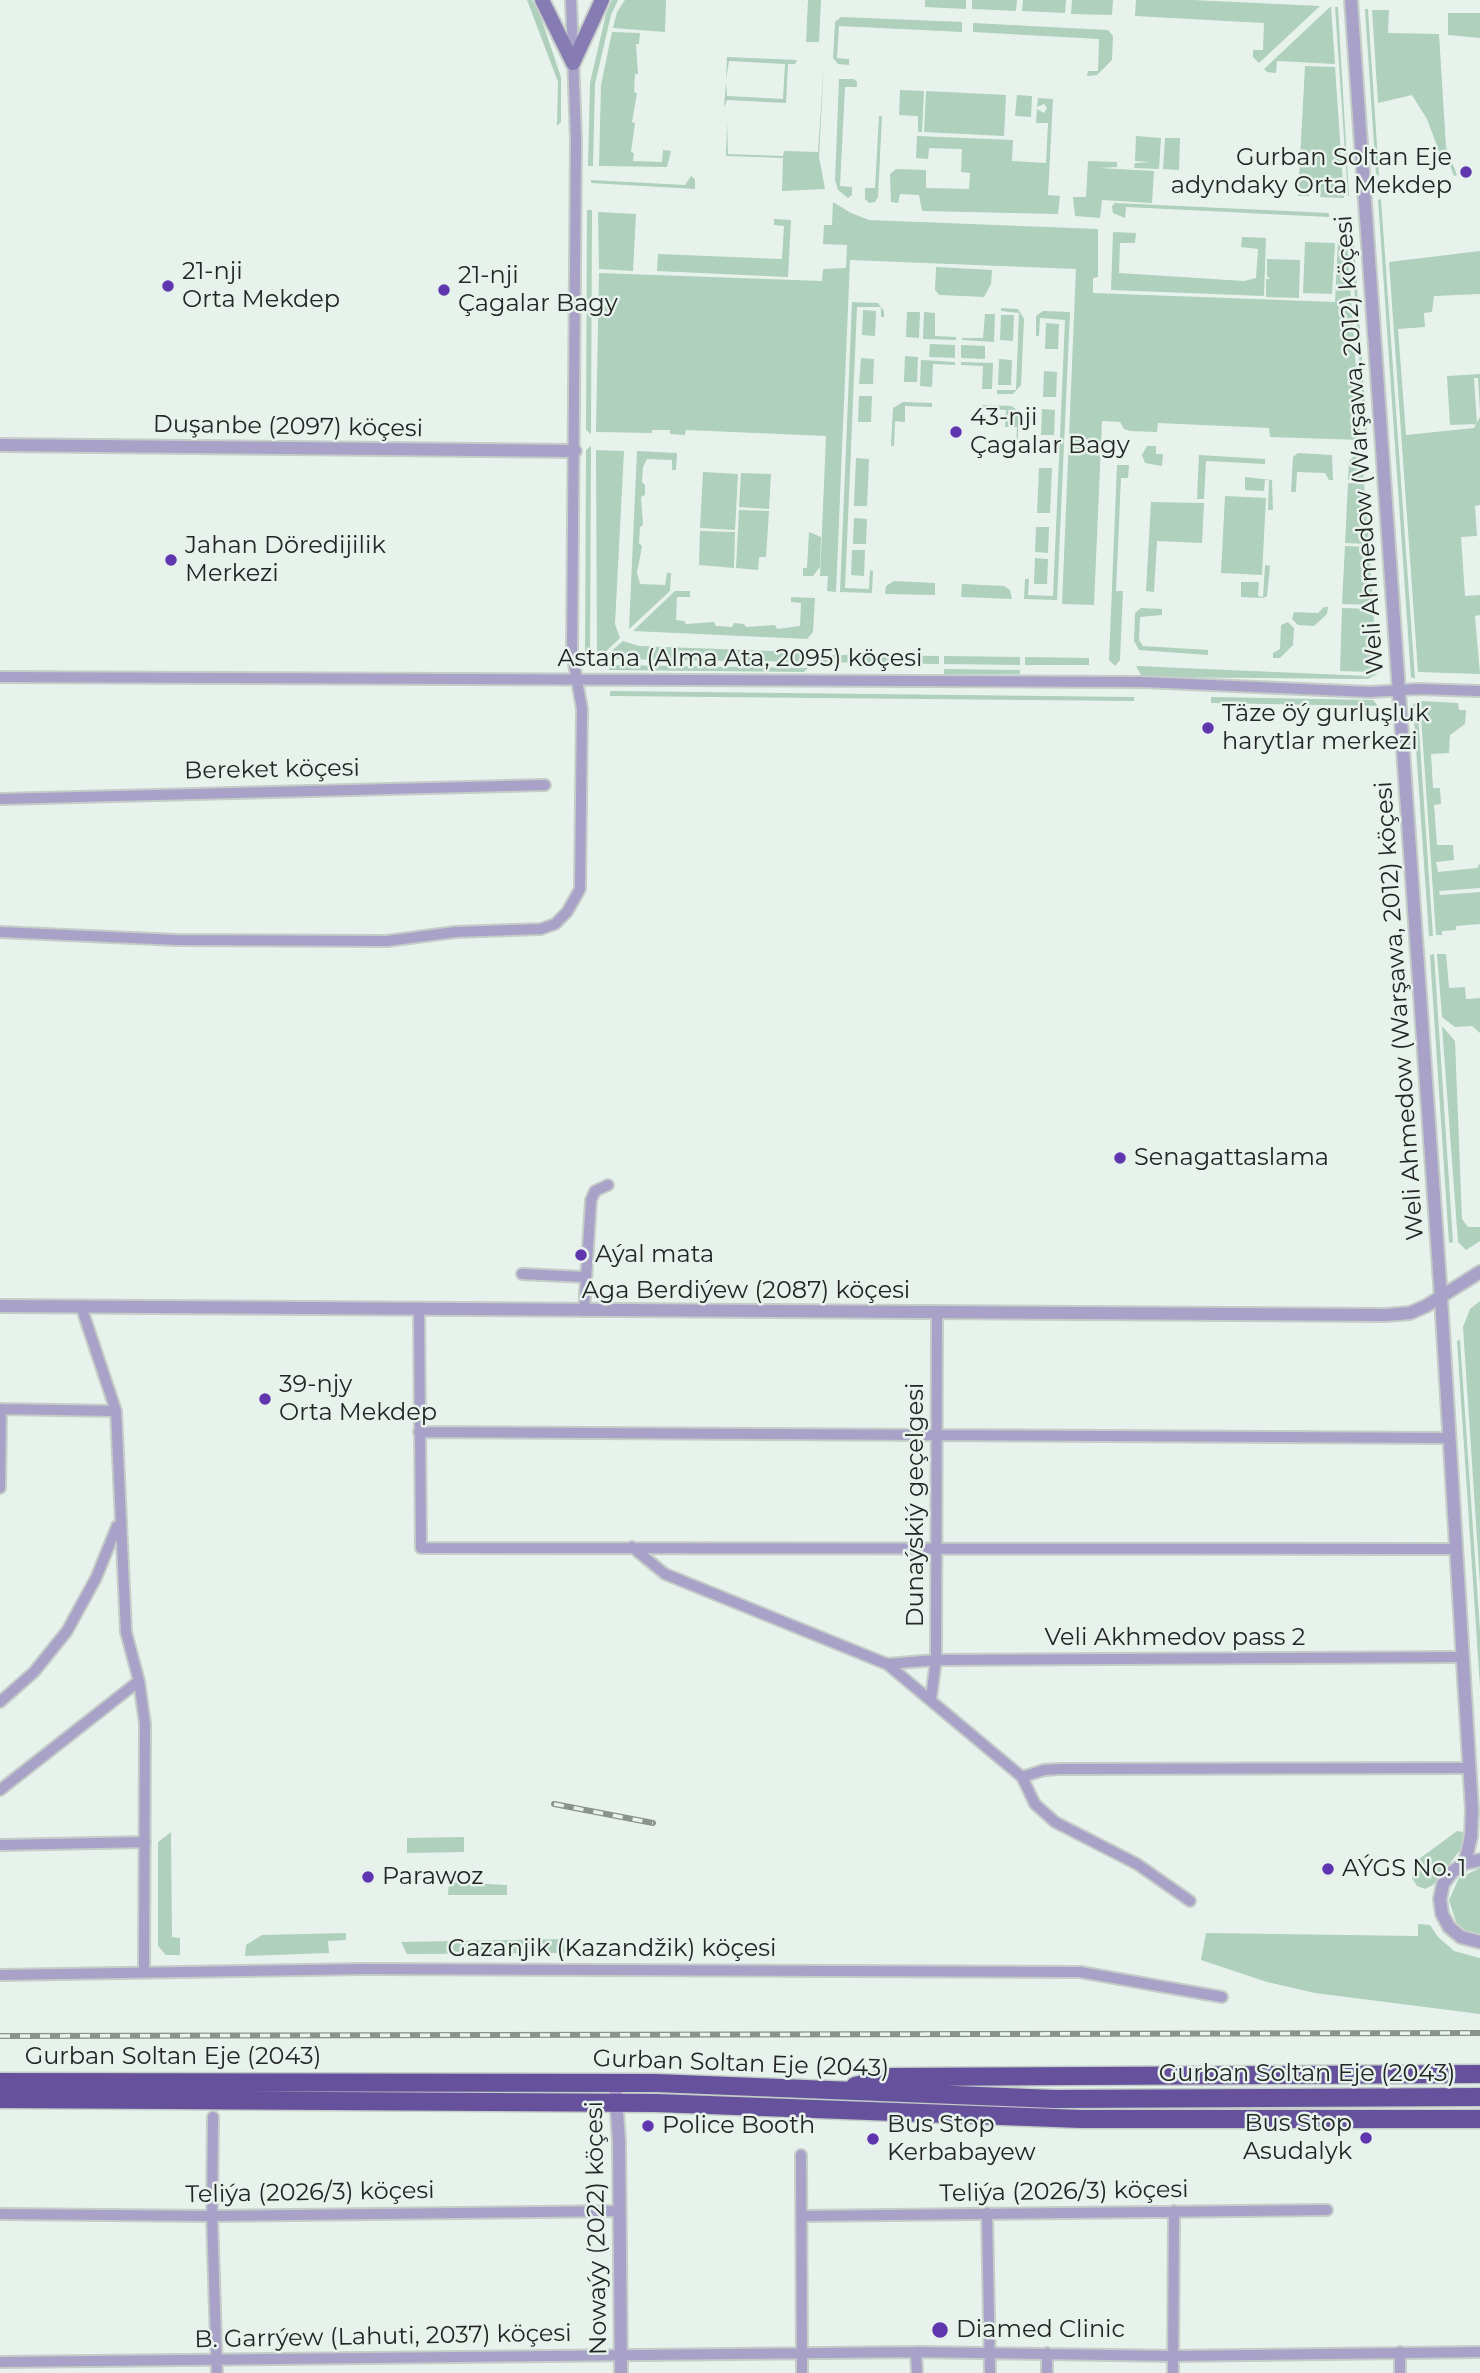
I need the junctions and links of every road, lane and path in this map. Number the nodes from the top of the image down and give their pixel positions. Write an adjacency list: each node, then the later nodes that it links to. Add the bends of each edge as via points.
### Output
1 (541, 0): 5 (main road)
2 (571, 0): 5 (street)
3 (602, 0): 5 (main road)
4 (1351, 0): 10 (street, Weli Ahmedow (Warşawa, 2012) köçesi)
5 (573, 63): 7 (street)
6 (0, 445): 7 (street, Duşanbe (2097) köçesi)
7 (575, 451): 9 (street, via 572,652)
8 (0, 677): 9 (street, Astana (Alma Ata, 2095) köçesi)
9 (577, 679): 10 (street, Astana (Alma Ata, 2095) köçesi, via 1143,682); 14 (street, via 582,709 580,889 555,924 541,929 455,932 387,941 177,940)
10 (1398, 690): 11 (street, Astana (Alma Ata, 2095) köçesi); 19 (street, Weli Ahmedow (Warşawa, 2012) köçesi)
11 (1480, 691)
12 (545, 785): 13 (street, Bereket köçesi)
13 (0, 799)
14 (0, 932)
15 (608, 1185): 18 (street, via 595,1191 591,1200)
16 (1480, 1272): 19 (street, Aga Berdiýew (2087) köçesi)
17 (522, 1274): 18 (street)
18 (584, 1277): 23 (street)
19 (1441, 1298): 24 (street, Aga Berdiýew (2087) köçesi, via 1410,1313 1385,1314); 29 (street, Weli Ahmedow (Warşawa, 2012) köçesi)
20 (0, 1306): 21 (street, Aga Berdiýew (2087) köçesi)
21 (81, 1306): 22 (street, Aga Berdiýew (2087) köçesi); 26 (street)
22 (419, 1310): 23 (street, Aga Berdiýew (2087) köçesi); 27 (street)
23 (584, 1311): 24 (street, Aga Berdiýew (2087) köçesi)
24 (937, 1312): 28 (street, Dunaýskiý geçelgesi)
25 (0, 1409): 26 (street); 30 (street)
26 (116, 1411): 31 (street)
27 (419, 1432): 28 (street); 32 (street, via 421,1548)
28 (938, 1436): 29 (street); 33 (street, Dunaýskiý geçelgesi)
29 (1448, 1438): 34 (street, Weli Ahmedow (Warşawa, 2012) köçesi)
30 (0, 1488)
31 (119, 1520): 38 (street, via 126,1632); 40 (street, via 96,1578 67,1631 34,1672)
32 (632, 1547): 33 (street); 37 (street, via 665,1574)
33 (936, 1547): 34 (street); 36 (street, Dunaýskiý geçelgesi)
34 (1455, 1549): 35 (street, Weli Ahmedow (Warşawa, 2012) köçesi)
35 (1462, 1657): 36 (street, Veli Akhmedov pass 2); 41 (street, Weli Ahmedow (Warşawa, 2012) köçesi)
36 (936, 1660): 37 (street, Veli Akhmedov pass 2); 39 (street, Dunaýskiý geçelgesi)
37 (887, 1664): 39 (street)
38 (139, 1681): 43 (street); 46 (street, via 145,1724)
39 (931, 1698): 42 (street)
40 (0, 1702)
41 (1469, 1768): 42 (street, via 1052,1769); 44 (street, Weli Ahmedow (Warşawa, 2012) köçesi)
42 (1022, 1777): 50 (street, via 1035,1804 1055,1822 1137,1864)
43 (0, 1790)
44 (1472, 1810): 45 (street, Weli Ahmedow (Warşawa, 2012) köçesi); 49 (street, Weli Ahmedow (Warşawa, 2012) köçesi)
45 (1480, 1829)
46 (145, 1842): 47 (street); 52 (street)
47 (0, 1845)
48 (1480, 1860): 49 (street)
49 (1465, 1863): 51 (street, via 1447,1878 1440,1907 1454,1933)
50 (1190, 1901)
51 (1480, 1942)
52 (144, 1971): 53 (street, Gazanjik (Kazandžik) köçesi); 54 (street, Gazanjik (Kazandžik) köçesi, via 1080,1972)
53 (0, 1975)
54 (1222, 1997)
55 (1480, 2074): 58 (highway, via 891,2077)
56 (0, 2082): 57 (highway, Gurban Soltan Eje (2043))
57 (615, 2083): 58 (highway, Gurban Soltan Eje (2043)); 61 (street, Nowaýy (2022) köçesi)
58 (835, 2091): 59 (highway, Gurban Soltan Eje (2043), via 1054,2099)
59 (1480, 2097)
60 (0, 2099): 61 (highway, Gurban Soltan Eje (2043))
61 (616, 2102): 63 (highway, Gurban Soltan Eje (2043), via 1081,2119); 66 (street, Nowaýy (2022) köçesi)
62 (213, 2117): 70 (street)
63 (1480, 2119)
64 (801, 2155): 71 (street)
65 (1326, 2210): 67 (street, Teliýa (2026/3) köçesi)
66 (620, 2211): 70 (street, Teliýa (2026/3) köçesi); 79 (street, Nowaýy (2022) köçesi)
67 (1174, 2211): 68 (street, Teliýa (2026/3) köçesi); 78 (street)
68 (986, 2213): 71 (street, Teliýa (2026/3) köçesi); 74 (street)
69 (0, 2214): 70 (street, Teliýa (2026/3) köçesi)
70 (212, 2216): 80 (street)
71 (802, 2216): 77 (street)
72 (916, 2352): 74 (street, B. Garrýew (Lahuti, 2037) köçesi); 77 (street, B. Garrýew (Lahuti, 2037) köçesi); 85 (street)
73 (1480, 2352): 76 (street, B. Garrýew (Lahuti, 2037) köçesi)
74 (989, 2353): 75 (street, B. Garrýew (Lahuti, 2037) köçesi); 86 (street)
75 (1047, 2353): 78 (street, B. Garrýew (Lahuti, 2037) köçesi); 87 (street)
76 (1400, 2353): 78 (street, B. Garrýew (Lahuti, 2037) köçesi); 89 (street)
77 (802, 2354): 79 (street, B. Garrýew (Lahuti, 2037) köçesi); 84 (street)
78 (1174, 2356): 88 (street)
79 (621, 2357): 80 (street, B. Garrýew (Lahuti, 2037) köçesi); 83 (street, Nowaýy (2022) köçesi)
80 (216, 2360): 81 (street, B. Garrýew (Lahuti, 2037) köçesi); 82 (street)
81 (0, 2362)
82 (216, 2373)
83 (621, 2373)
84 (802, 2373)
85 (917, 2373)
86 (990, 2373)
87 (1047, 2373)
88 (1174, 2373)
89 (1400, 2373)

